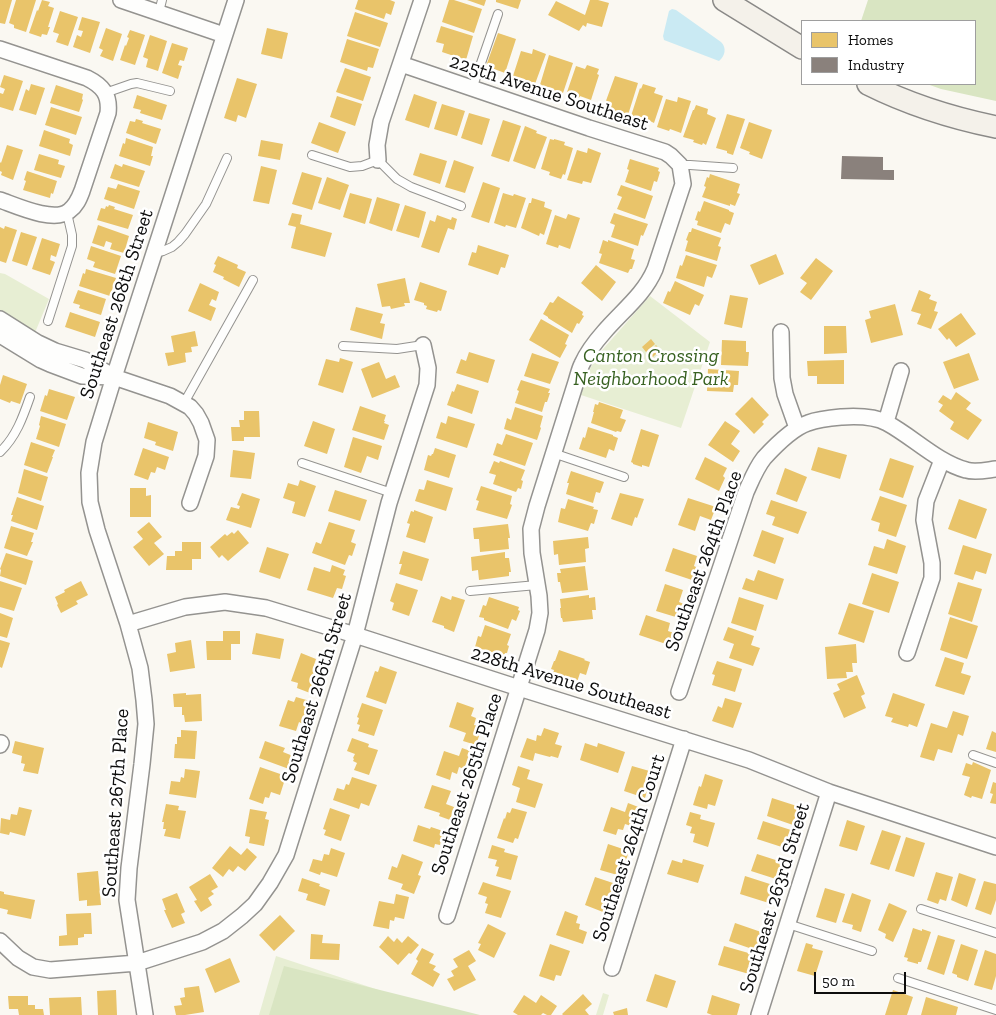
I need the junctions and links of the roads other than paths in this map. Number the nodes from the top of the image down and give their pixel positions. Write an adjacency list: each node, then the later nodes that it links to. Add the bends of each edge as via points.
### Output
1 (121, 0): 5 (street)
2 (236, 0): 7 (street, Southeast 268th Street)
3 (422, 0): 10 (street)
4 (724, 0): 8 (street)
5 (160, 6): 7 (street)
6 (498, 14): 12 (lane)
7 (224, 35): 24 (street, Southeast 268th Street)
8 (801, 47)
9 (0, 49): 14 (street, via 87,78 99,84)
10 (401, 64): 12 (street, 225th Avenue Southeast); 18 (street, via 381,122)
11 (870, 85): 15 (street, via 930,110)
12 (472, 88): 19 (street, 225th Avenue Southeast, via 665,152)
13 (170, 91): 14 (lane, via 137,83)
14 (105, 93): 23 (street, via 108,113 78,201)
15 (996, 127)
16 (312, 155): 18 (lane, via 350,166 362,166)
17 (227, 158): 24 (lane, via 206,204 185,234 172,247)
18 (378, 160): 22 (lane, via 397,179 411,187)
19 (680, 166): 20 (lane); 39 (street, Southeast 265th Place, via 683,184 655,269 640,294 604,331 582,364)
20 (732, 168)
21 (0, 200): 23 (street, via 48,215)
22 (461, 206)
23 (67, 213): 27 (lane, via 72,246)
24 (154, 253): 33 (street, Southeast 268th Street)
25 (253, 280): 35 (lane)
26 (0, 319): 33 (street, via 38,343 86,360)
27 (48, 321)
28 (781, 332): 37 (street, via 782,378)
29 (0, 335): 33 (street, via 41,360 82,376)
30 (423, 345): 31 (lane, via 398,349); 44 (street, Southeast 266th Street, via 428,368 427,385)
31 (344, 346)
32 (901, 370): 36 (street)
33 (114, 377): 35 (street); 48 (street, Southeast 268th Street, via 94,442 89,485 97,530)
34 (30, 397): 38 (lane, via 17,430)
35 (184, 403): 45 (street, via 196,414 207,440 206,456)
36 (886, 422): 37 (street, via 853,416 810,422); 40 (street)
37 (797, 428): 52 (street, Southeast 264th Place, via 764,459 753,476)
38 (0, 452)
39 (553, 453): 43 (lane); 46 (street, Southeast 265th Place, via 532,529)
40 (942, 460): 42 (street, via 966,470); 50 (street, via 926,501 924,520 932,578)
41 (302, 463): 44 (lane)
42 (996, 469)
43 (624, 477)
44 (392, 493): 49 (street, Southeast 266th Street)
45 (190, 504)
46 (537, 585): 47 (lane); 51 (street, Southeast 265th Place, via 540,613)
47 (470, 591)
48 (128, 624): 49 (street, 228th Avenue Southeast, via 185,607 225,602 266,608); 64 (street, Southeast 267th Place, via 140,668 146,724 127,900)
49 (355, 635): 51 (street, 228th Avenue Southeast); 64 (street, Southeast 266th Street, via 292,840 270,883 255,904 213,937)
50 (907, 653)
51 (519, 688): 53 (street, 228th Avenue Southeast); 59 (street, Southeast 265th Place)
52 (679, 692)
53 (684, 739): 56 (street, 228th Avenue Southeast, via 749,760); 65 (street, Southeast 264th Court)
54 (973, 755): 55 (lane)
55 (996, 762)
56 (829, 792): 57 (street, 228th Avenue Southeast); 60 (street, Southeast 263rd Street)
57 (996, 847)
58 (921, 909): 61 (lane)
59 (446, 916)
60 (788, 924): 63 (lane); 69 (street, Southeast 263rd Street)
61 (996, 934)
62 (0, 941): 64 (street, Southeast 266th Street, via 33,967 50,970)
63 (872, 951)
64 (137, 963): 68 (street, Southeast 267th Place)
65 (612, 968)
66 (898, 978): 67 (lane)
67 (996, 1010)
68 (146, 1015)
69 (759, 1015)

